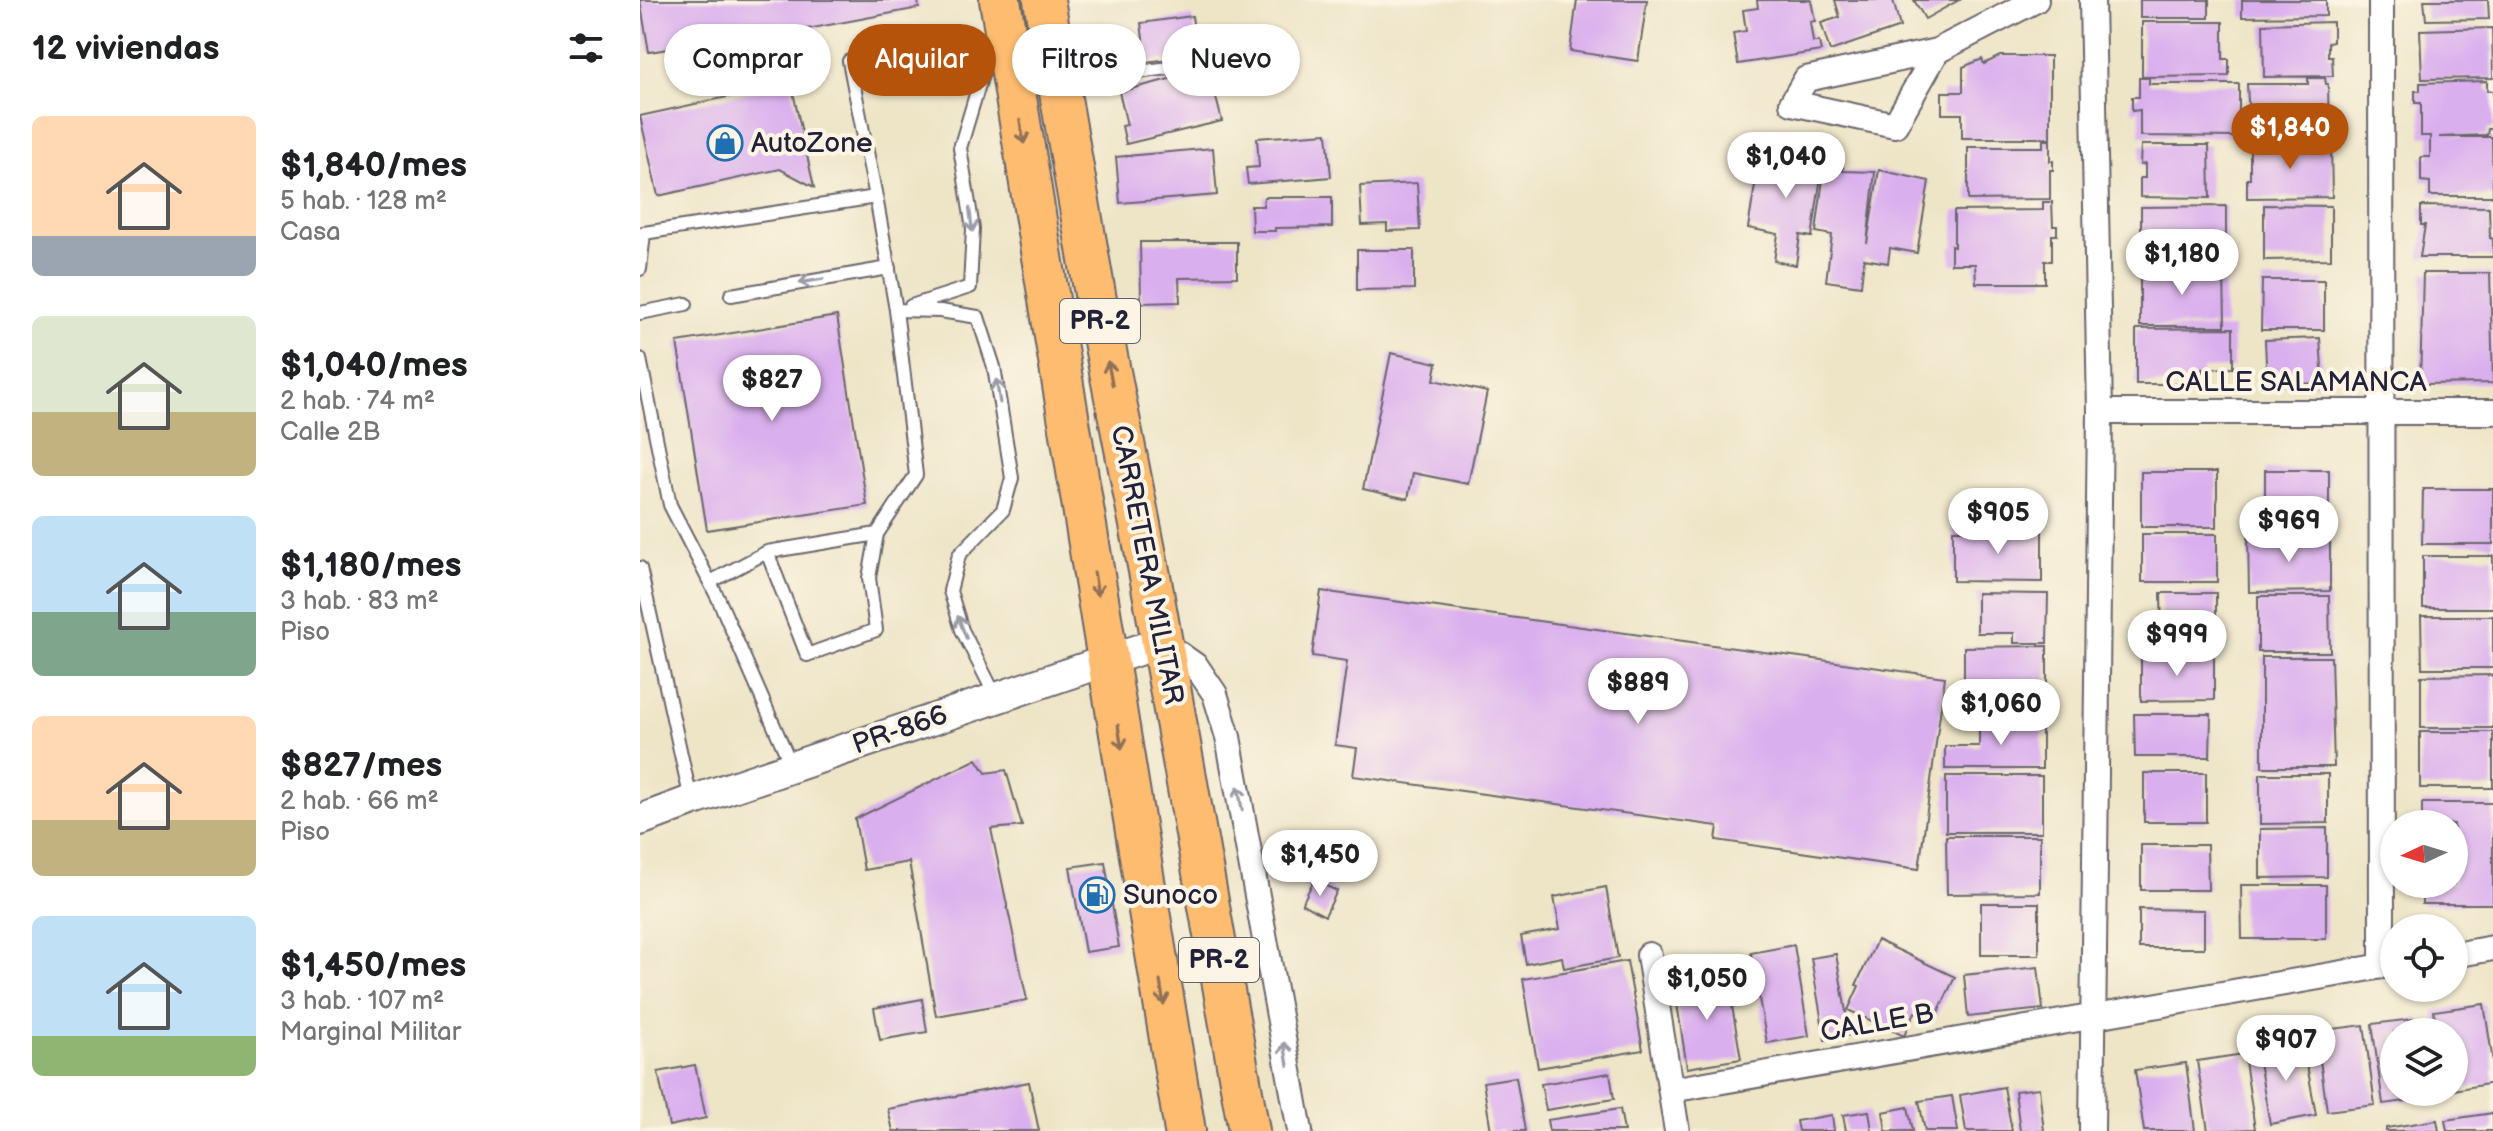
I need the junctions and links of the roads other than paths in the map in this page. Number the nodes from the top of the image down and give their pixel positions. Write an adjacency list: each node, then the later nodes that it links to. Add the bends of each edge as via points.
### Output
1 (1044, 0): 6 (main road, CARRETERA MILITAR / PR-2)
2 (2036, 0): 7 (street)
3 (2092, 0): 18 (street)
4 (2381, 0): 19 (street)
5 (1001, 5): 15 (lane, one-way to 15, via 960,148 973,229 970,287); 26 (main road, CARRETERA MILITAR / PR-2, one-way to 26)
6 (1048, 24)
7 (1937, 51): 7 (street, via 1806,79 1792,103 1895,125)
8 (856, 96): 10 (lane)
9 (1061, 96): 25 (main road, CARRETERA MILITAR / PR-2, one-way to 9)
10 (876, 197): 11 (lane); 12 (lane, via 644,233)
11 (889, 268): 13 (lane, one-way to 13); 15 (lane)
12 (640, 269)
13 (731, 295)
14 (686, 304): 16 (lane)
15 (896, 310): 21 (lane, via 916,475); 27 (lane, one-way to 15, via 962,630 950,591 959,555 1003,510 1012,478 994,367 978,317)
16 (640, 313)
17 (640, 359): 24 (lane, via 670,505)
18 (2100, 412): 19 (street, CALLE SALAMANCA); 36 (street)
19 (2381, 412): 20 (street, CALLE SALAMANCA); 31 (street)
20 (2493, 412)
21 (877, 534): 22 (lane); 22 (lane, via 869,578 876,630 807,655)
22 (767, 552): 24 (lane)
23 (640, 568): 29 (lane)
24 (710, 582): 28 (lane)
25 (1162, 642): 26 (street, PR-866 / PR-866); 39 (main road, CARRETERA MILITAR / PR-2); 40 (street, one-way to 25, via 1228,737 1215,694 1196,666)
26 (1108, 660): 27 (street, PR-866 / PR-866); 38 (main road, CARRETERA MILITAR / PR-2, one-way to 38)
27 (996, 697): 28 (street, PR-866 / PR-866)
28 (792, 767): 29 (street, PR-866 / PR-866)
29 (691, 801): 30 (street, PR-866 / PR-866)
30 (640, 820)
31 (2387, 914)
32 (2493, 948): 33 (street)
33 (2468, 952)
34 (1649, 955): 37 (street)
35 (2380, 966): 36 (street, CALLE B)
36 (2095, 1016): 37 (street, CALLE B); 42 (street)
37 (1671, 1090): 41 (street)
38 (1185, 1131)
39 (1249, 1131)
40 (1300, 1131)
41 (1677, 1131)
42 (2092, 1131)

